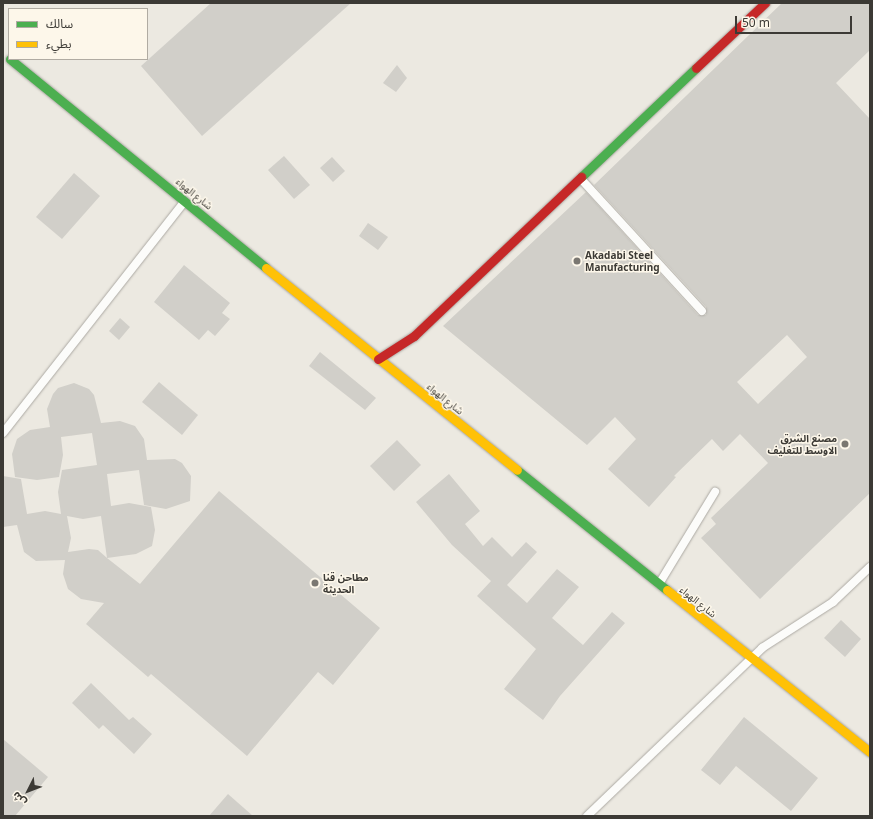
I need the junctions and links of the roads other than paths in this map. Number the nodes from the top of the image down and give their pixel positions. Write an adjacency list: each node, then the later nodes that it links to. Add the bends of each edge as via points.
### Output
1 (765, 3): 3 (street)
2 (10, 60): 4 (street, شارع الهواء)
3 (579, 177): 5 (lane); 6 (street, via 414,336)
4 (185, 201): 6 (street, شارع الهواء); 7 (lane)
5 (702, 311)
6 (378, 359): 10 (street, شارع الهواء)
7 (3, 433)
8 (715, 492): 10 (lane)
9 (870, 567): 11 (lane, via 833,602 762,648)
10 (659, 584): 11 (street, شارع الهواء)
11 (751, 659): 12 (street, شارع الهواء); 13 (lane)
12 (870, 752)
13 (587, 816)

